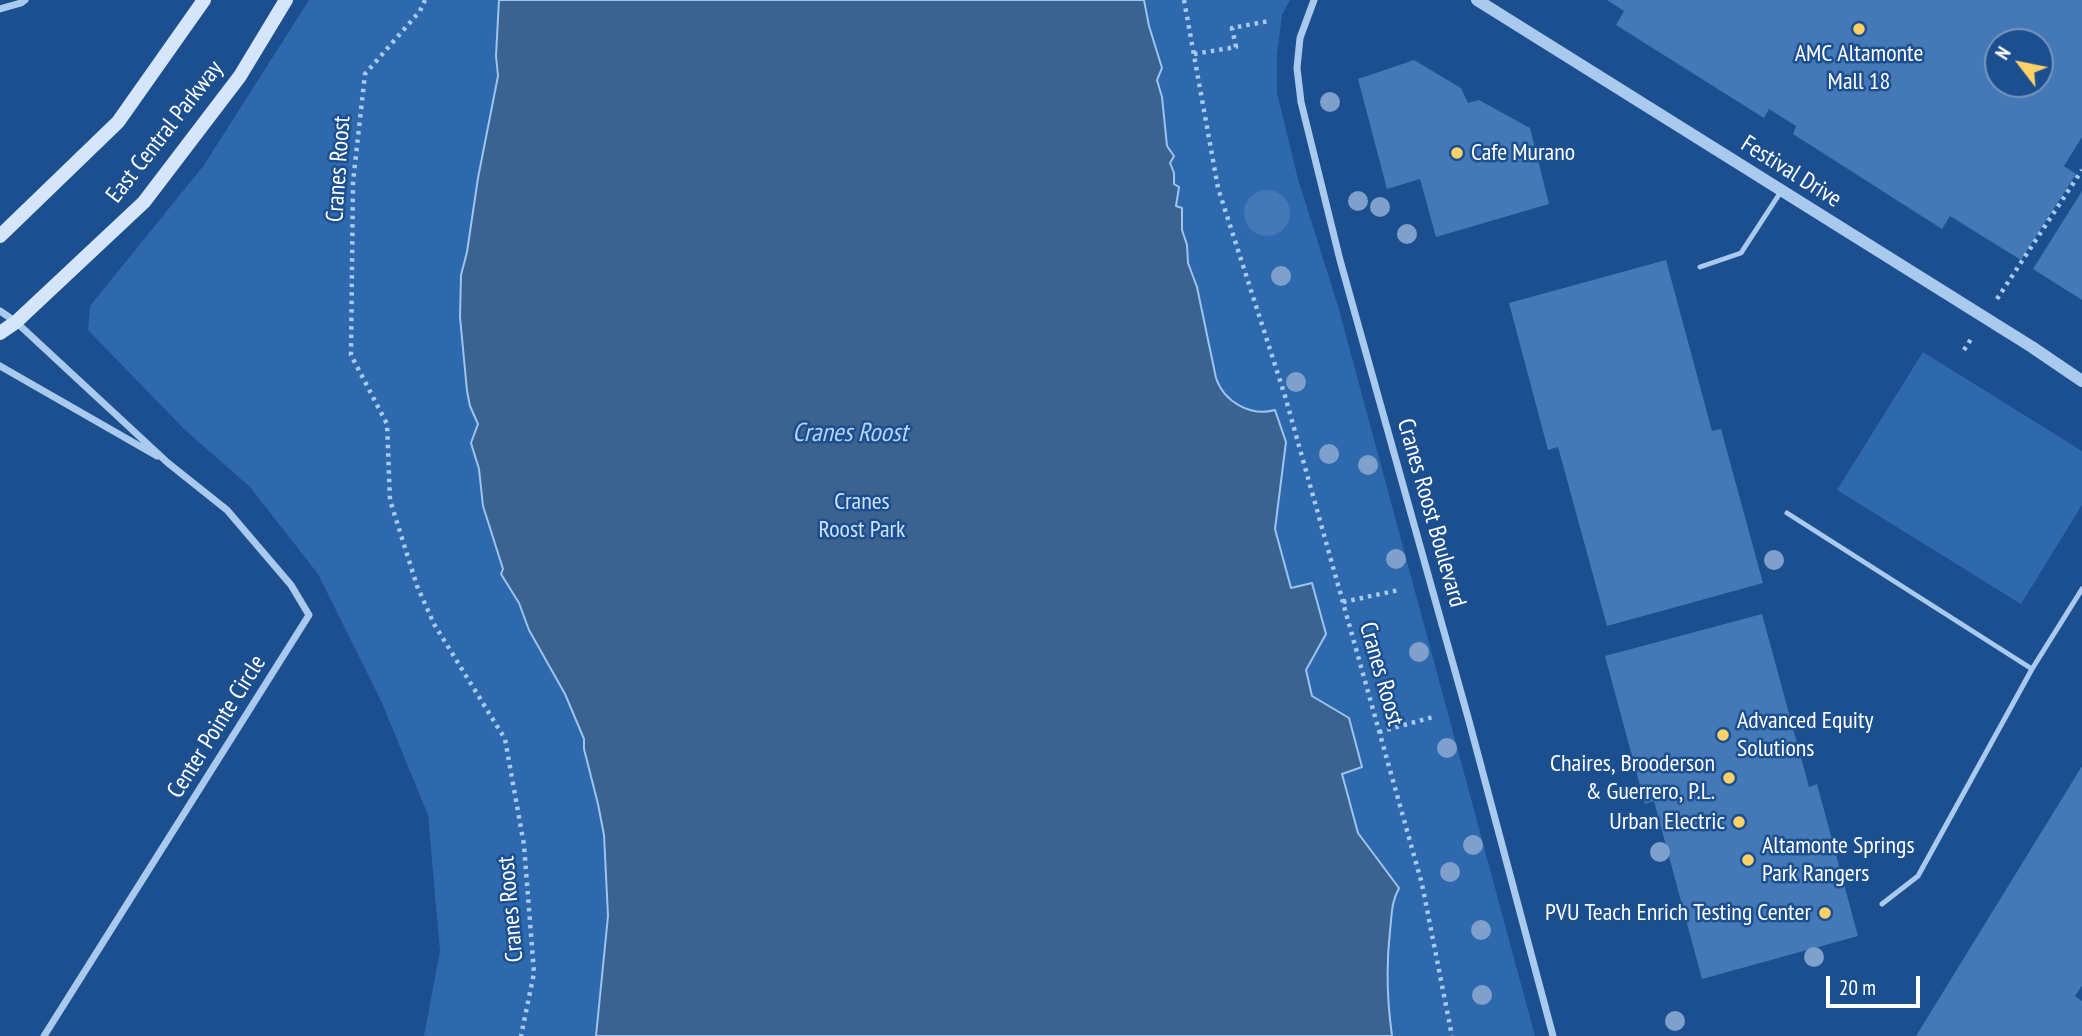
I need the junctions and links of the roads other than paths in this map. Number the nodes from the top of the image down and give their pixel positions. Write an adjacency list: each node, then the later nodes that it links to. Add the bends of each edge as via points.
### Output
1 (25, 0): 6 (street)
2 (204, 0): 8 (main road, East Central Parkway, via 118,122)
3 (286, 0): 11 (main road, East Central Parkway, via 240,76 144,202)
4 (1314, 0): 21 (street, Cranes Roost Boulevard, via 1300,38 1301,102 1340,260)
5 (1481, 1): 7 (street, Festival Drive)
6 (0, 9)
7 (1782, 191): 9 (lane, via 1741,253); 14 (street, Festival Drive)
8 (0, 236)
9 (1700, 268)
10 (0, 311): 11 (street, Center Pointe Circle)
11 (16, 322): 12 (main road, East Central Parkway); 15 (street, Center Pointe Circle)
12 (0, 333)
13 (0, 366): 15 (street, Center Pointe Circle)
14 (2082, 381)
15 (168, 463): 20 (street, Center Pointe Circle, via 227,510 291,585 309,615)
16 (1787, 513): 18 (lane)
17 (2082, 589): 18 (lane)
18 (2032, 668): 19 (lane, via 1918,876)
19 (1882, 904)
20 (44, 1036)
21 (1553, 1036)

